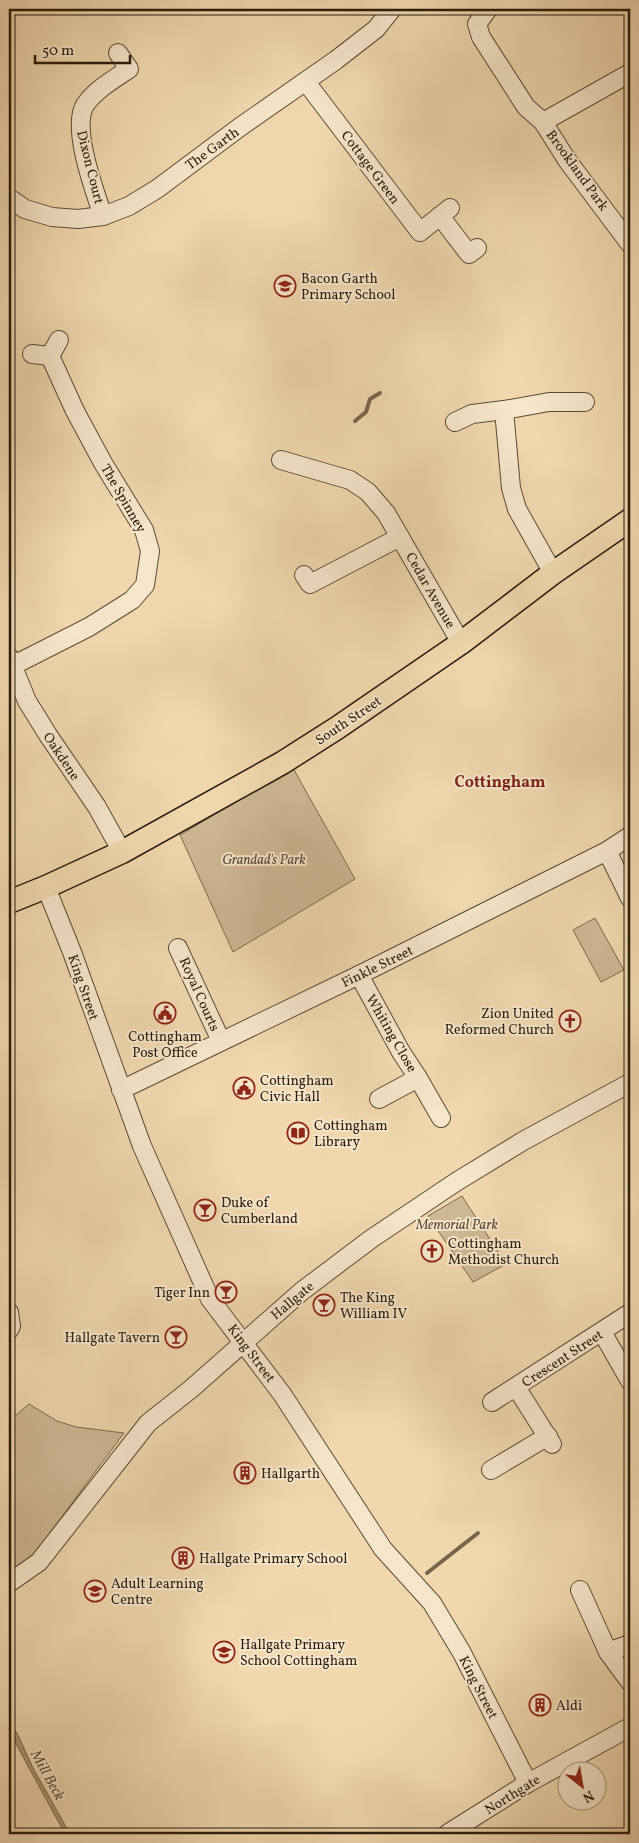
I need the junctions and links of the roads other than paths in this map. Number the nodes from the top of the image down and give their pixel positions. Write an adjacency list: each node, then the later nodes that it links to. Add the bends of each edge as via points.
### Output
1 (392, 9): 5 (street, The Garth, via 376,29)
2 (488, 9): 6 (street, Brookland Park, via 477,24 481,37 526,107)
3 (118, 52): 8 (street, Dixon Court, via 129,69 93,95 84,106 80,119 80,135)
4 (630, 73): 6 (street)
5 (306, 82): 8 (street, The Garth, via 157,189 129,206); 10 (street, Cottage Green, via 420,232 445,212 469,254)
6 (543, 122): 9 (street, Brookland Park)
7 (9, 198): 8 (street, The Garth, via 25,209 52,217 78,219)
8 (103, 216)
9 (627, 245)
10 (477, 248)
11 (59, 340): 13 (street)
12 (32, 354): 13 (street)
13 (50, 356): 23 (street, The Spinney, via 98,454 144,530 150,551 145,585 132,600 89,627)
14 (578, 406): 15 (street, via 549,402)
15 (504, 410): 16 (street, via 469,408); 20 (street, via 511,488 517,509)
16 (455, 422)
17 (290, 467): 19 (street, Cedar Avenue, via 350,480 368,492)
18 (630, 520): 20 (main road, South Street)
19 (400, 537): 21 (street, Cedar Avenue, via 310,584); 22 (street, Cedar Avenue)
20 (553, 573): 22 (main road, South Street)
21 (304, 575)
22 (461, 643): 26 (main road, South Street, via 282,764)
23 (11, 662): 26 (street, Oakdene, via 48,736 97,807)
24 (630, 836): 25 (street, Finkle Street)
25 (607, 851): 28 (street); 31 (street, Finkle Street)
26 (122, 852): 27 (main road, South Street)
27 (46, 887): 29 (main road, South Street); 35 (street, King Street)
28 (630, 898)
29 (9, 902)
30 (178, 948): 32 (street, Royal Courts)
31 (359, 975): 32 (street, Finkle Street); 33 (street, Whiting Close, via 400,1052)
32 (221, 1041): 35 (street, Finkle Street)
33 (418, 1078): 36 (street, Whiting Close); 37 (street)
34 (630, 1083): 42 (street, Hallgate, via 523,1141 371,1239 302,1291)
35 (121, 1090): 42 (street, King Street, via 142,1146 210,1299)
36 (379, 1099)
37 (441, 1118)
38 (9, 1312): 40 (street)
39 (630, 1313): 41 (street, Crescent Street)
40 (9, 1330)
41 (602, 1332): 43 (street); 44 (street, Crescent Street)
42 (244, 1342): 47 (street, Hallgate, via 148,1423 39,1562); 53 (street, King Street, via 282,1394 383,1549 432,1602 443,1619)
43 (630, 1380)
44 (516, 1387): 45 (street, Crescent Street); 46 (street, via 550,1440)
45 (492, 1402)
46 (491, 1470)
47 (9, 1582)
48 (580, 1590): 50 (street)
49 (630, 1644): 50 (street)
50 (608, 1652): 51 (street)
51 (630, 1682)
52 (630, 1727): 53 (street, Northgate)
53 (528, 1783): 54 (street, Northgate)
54 (447, 1834)

